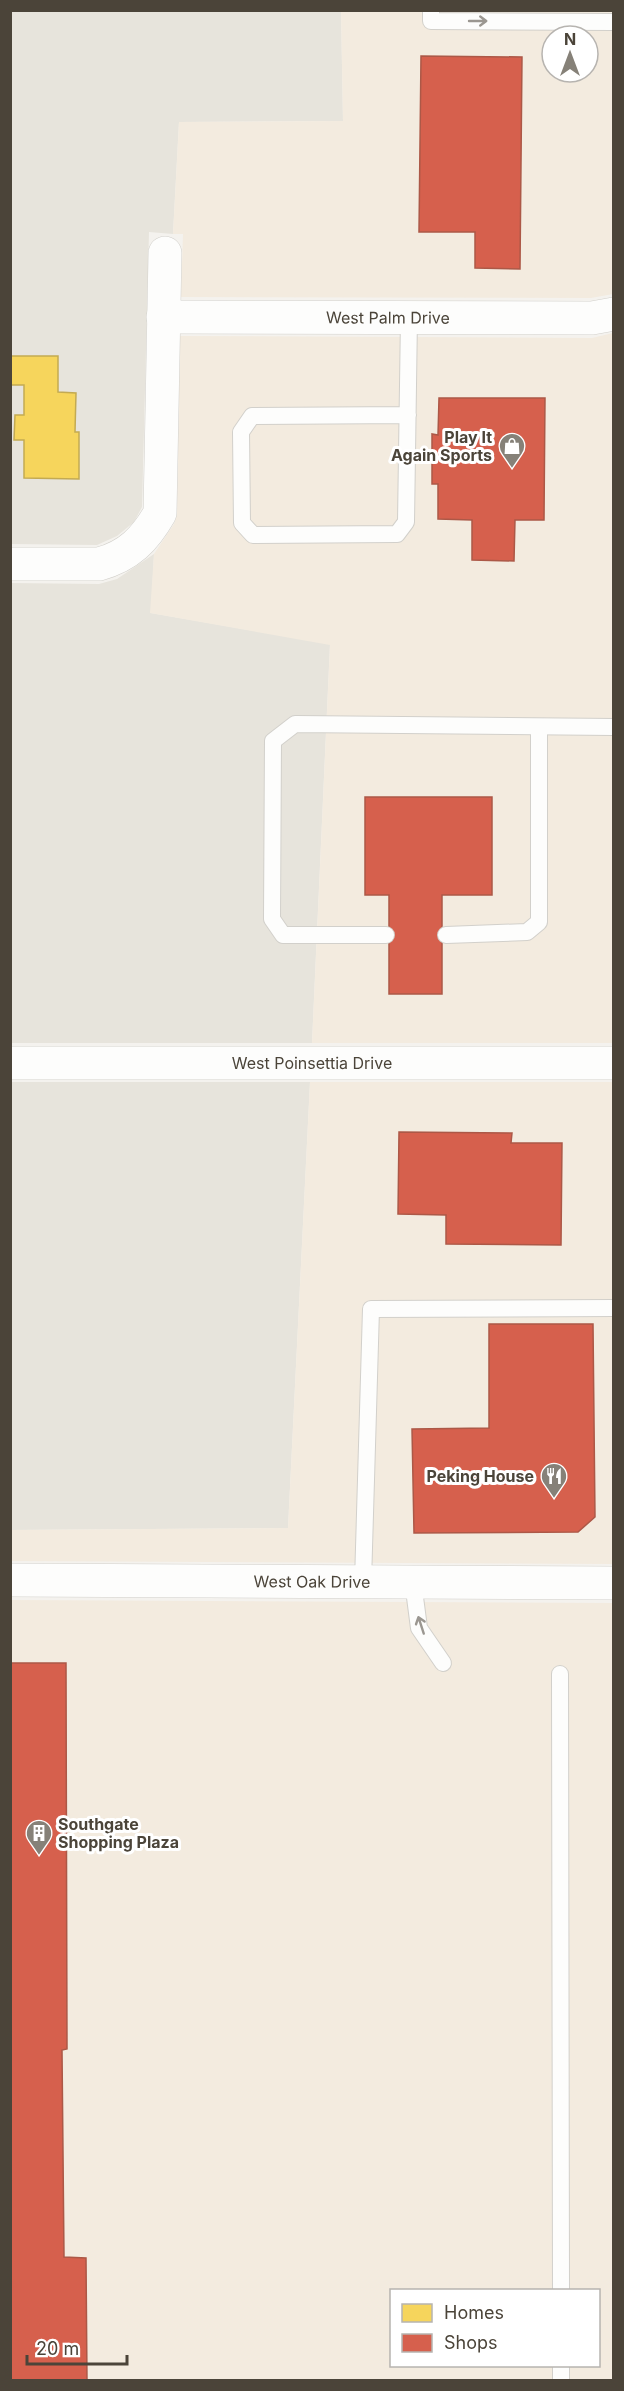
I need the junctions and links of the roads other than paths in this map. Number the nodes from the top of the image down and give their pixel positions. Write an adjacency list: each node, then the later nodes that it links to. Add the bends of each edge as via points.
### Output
1 (431, 10): 2 (lane, one-way to 2, via 431,21)
2 (550, 16): 3 (lane)
3 (614, 22)
4 (165, 253): 6 (street)
5 (614, 314): 7 (street, West Palm Drive, via 592,318)
6 (163, 317): 7 (street, West Palm Drive); 9 (street, via 160,513 146,536 126,553 99,564)
7 (409, 317): 8 (lane)
8 (408, 415): 8 (lane, via 406,522 397,534 253,535 242,523 241,432 252,416)
9 (10, 564)
10 (539, 727): 11 (lane); 12 (lane, via 295,724 273,741 272,919 283,935); 13 (lane, via 539,922 527,932)
11 (614, 727)
12 (386, 936)
13 (446, 936)
14 (10, 1063): 15 (street, West Poinsettia Drive)
15 (614, 1063)
16 (614, 1308): 18 (lane, via 371,1309)
17 (10, 1580): 18 (street, West Oak Drive)
18 (363, 1582): 19 (street, West Oak Drive)
19 (413, 1582): 20 (street, West Oak Drive); 21 (lane, one-way to 19, via 419,1628)
20 (614, 1583)
21 (443, 1663)
22 (560, 1674): 23 (lane)
23 (561, 2289)

